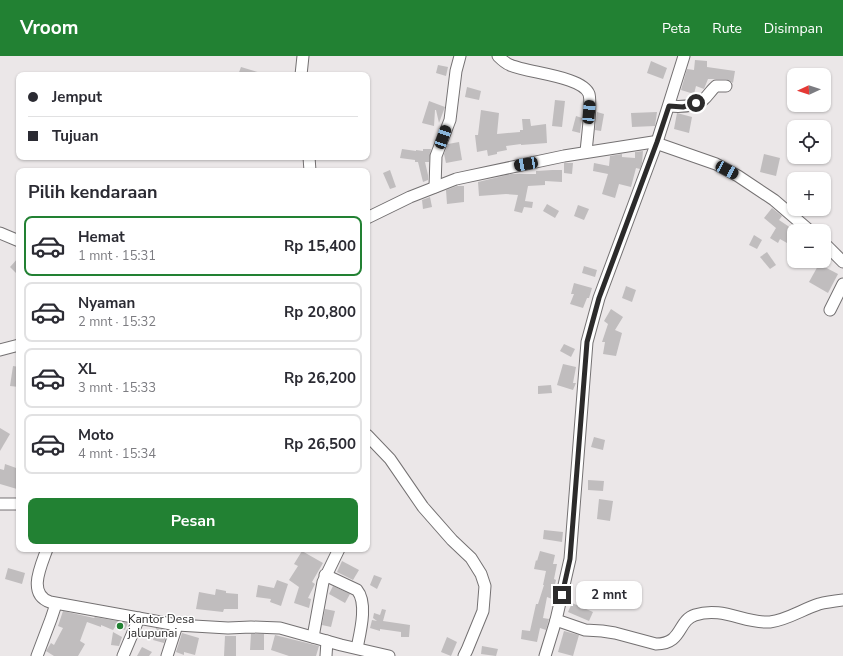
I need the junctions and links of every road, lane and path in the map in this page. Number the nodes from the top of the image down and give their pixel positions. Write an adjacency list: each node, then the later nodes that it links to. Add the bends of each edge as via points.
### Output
1 (303, 56): 5 (street)
2 (460, 56): 10 (street, via 450,120 436,156)
3 (498, 56): 9 (street, via 509,65 559,77 585,89 590,103)
4 (684, 56): 7 (street)
5 (301, 72)
6 (726, 86): 7 (street, via 716,86 702,101 683,107)
7 (669, 106): 8 (street)
8 (657, 142): 9 (street); 12 (street, via 716,164 738,176 774,200); 30 (street, via 599,298 587,342 570,559)
9 (586, 152): 10 (street, via 481,172)
10 (435, 187): 11 (street)
11 (370, 217)
12 (802, 224)
13 (2, 237): 14 (street)
14 (16, 240)
15 (831, 250): 16 (street)
16 (843, 262)
17 (843, 284): 18 (street)
18 (830, 310)
19 (16, 346): 20 (street)
20 (0, 350)
21 (370, 438): 40 (street, via 390,459 423,506 452,540 472,558 481,574 485,586 482,611)
22 (0, 504): 23 (street)
23 (16, 504)
24 (46, 552): 28 (street, via 37,579 37,588 44,599)
25 (337, 552): 26 (street)
26 (325, 575): 32 (street); 34 (street, via 357,590 360,594 362,628)
27 (843, 600): 30 (street, via 820,604 771,622 712,612 698,614 687,621 675,638 663,644 611,632 584,630)
28 (56, 604): 29 (street); 35 (street)
29 (139, 618): 31 (street); 36 (street)
30 (556, 620): 41 (street)
31 (177, 625): 32 (street, via 280,628); 37 (street)
32 (313, 637): 33 (street)
33 (327, 641): 34 (street); 38 (street)
34 (357, 648): 39 (street)
35 (37, 656)
36 (123, 656)
37 (167, 656)
38 (326, 656)
39 (389, 656)
40 (464, 656)
41 (545, 656)

